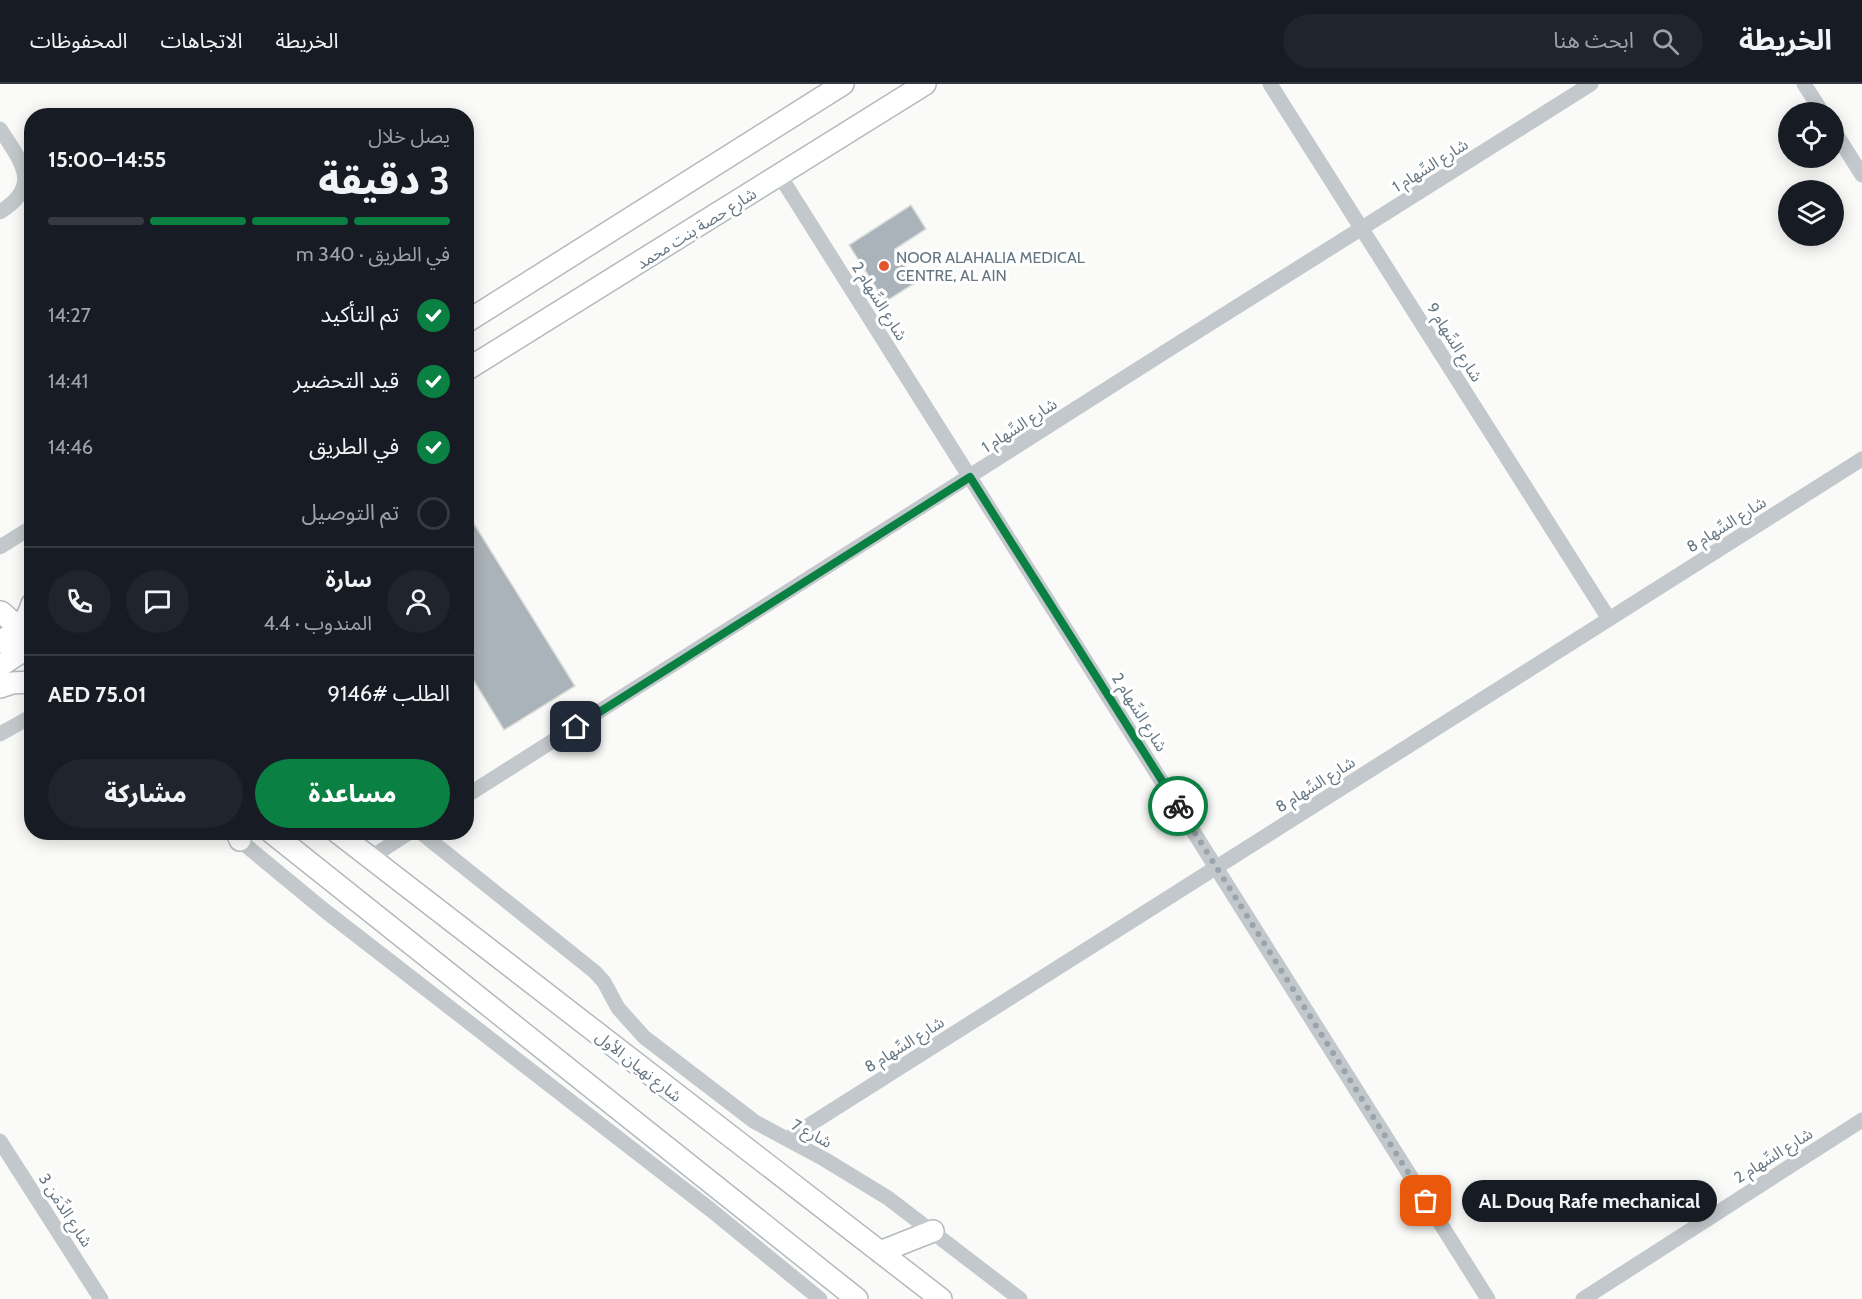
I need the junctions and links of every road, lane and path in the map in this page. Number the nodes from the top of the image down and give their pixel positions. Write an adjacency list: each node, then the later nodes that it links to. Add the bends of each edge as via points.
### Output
1 (843, 84): 13 (main road)
2 (925, 84): 10 (main road, شارع حصة بنت محمد)
3 (1270, 84): 12 (street, شارع السِّهام 9)
4 (1591, 84): 12 (street, شارع السِّهام 1)
5 (1804, 84): 6 (street)
6 (1816, 102)
7 (0, 129): 11 (street, via 23,168 24,187 14,203)
8 (1844, 146): 9 (street)
9 (1862, 175)
10 (780, 176): 14 (main road, شارع حصة بنت محمد); 16 (street, شارع السِّهام 2)
11 (0, 212)
12 (1362, 229): 16 (street, شارع السِّهام 1); 21 (street, شارع السِّهام 9)
13 (474, 317)
14 (474, 365)
15 (1862, 459): 21 (street, شارع السِّهام 8)
16 (970, 477): 31 (street, شارع السِّهام 1); 38 (street, شارع السِّهام 2)
17 (24, 532): 18 (street)
18 (0, 547)
19 (24, 597): 20 (main road)
20 (1, 612): 22 (main road)
21 (1609, 619): 38 (street, شارع السِّهام 8)
22 (24, 632)
23 (24, 633): 24 (main road)
24 (0, 642)
25 (24, 650): 26 (main road)
26 (0, 666)
27 (24, 682): 28 (main road)
28 (0, 687)
29 (24, 720): 30 (street)
30 (0, 734)
31 (474, 791)
32 (241, 840): 45 (street, via 324,910)
33 (281, 840): 46 (main road)
34 (347, 840): 37 (main road, شارع نهيان الأول)
35 (398, 840): 37 (street)
36 (430, 840): 40 (street, شارع 7, via 587,964 644,1037 756,1122)
37 (370, 858): 43 (main road, شارع نهيان الأول)
38 (1217, 867): 40 (street, شارع السِّهام 8); 49 (street, شارع السِّهام 2)
39 (1862, 1120): 50 (street, شارع السِّهام 2)
40 (787, 1139): 42 (street, شارع 7, via 859,1179)
41 (0, 1141): 44 (street, شارع الدِّمَن 3)
42 (933, 1231): 43 (main road); 48 (street, شارع 7)
43 (880, 1252): 47 (main road, شارع نهيان الأول)
44 (101, 1299)
45 (820, 1299)
46 (857, 1299)
47 (941, 1299)
48 (1020, 1299)
49 (1488, 1299)
50 (1583, 1299)

